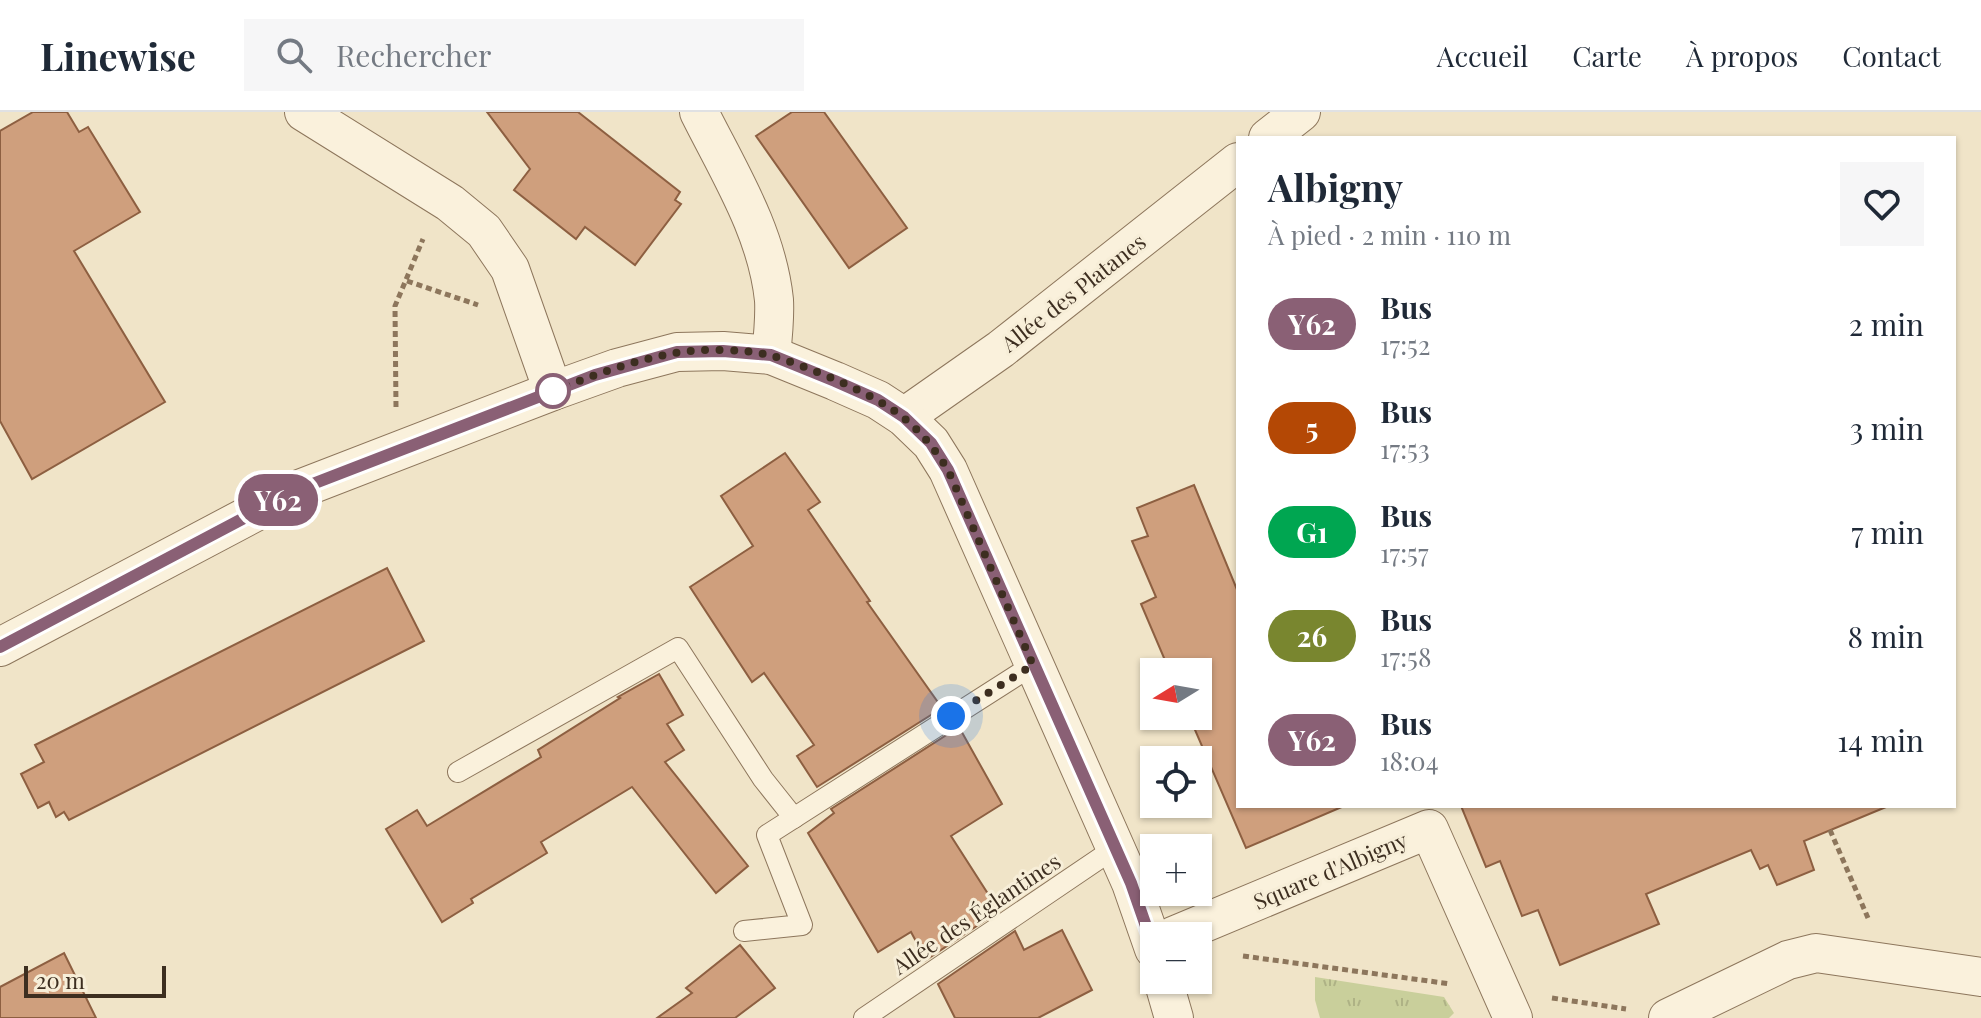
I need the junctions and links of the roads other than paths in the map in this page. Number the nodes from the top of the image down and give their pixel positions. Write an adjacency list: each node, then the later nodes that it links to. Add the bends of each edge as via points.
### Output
1 (304, 112): 7 (street, via 442,198 484,231 510,269)
2 (699, 112): 6 (street, via 757,229 774,303)
3 (1301, 112): 4 (street)
4 (1271, 136)
5 (1236, 164): 8 (street, Allée des Platanes, via 1001,349)
6 (771, 355): 7 (street, via 677,352); 8 (street, via 878,400)
7 (553, 391): 9 (street, via 297,490)
8 (904, 417): 10 (street, via 931,443 948,470)
9 (0, 647)
10 (1033, 665): 12 (lane); 13 (street)
11 (458, 772): 12 (lane, via 678,648)
12 (794, 818): 16 (lane, via 767,835 802,925)
13 (1115, 848): 14 (street); 19 (lane, Allée des Églantines)
14 (1147, 922)
15 (1212, 927): 21 (street, Square d'Albigny, via 1429,829)
16 (744, 931)
17 (1981, 977): 22 (street, via 1829,954 1803,955)
18 (1169, 994): 20 (street)
19 (864, 1018)
20 (1174, 1018)
21 (1513, 1018)
22 (1668, 1018)

